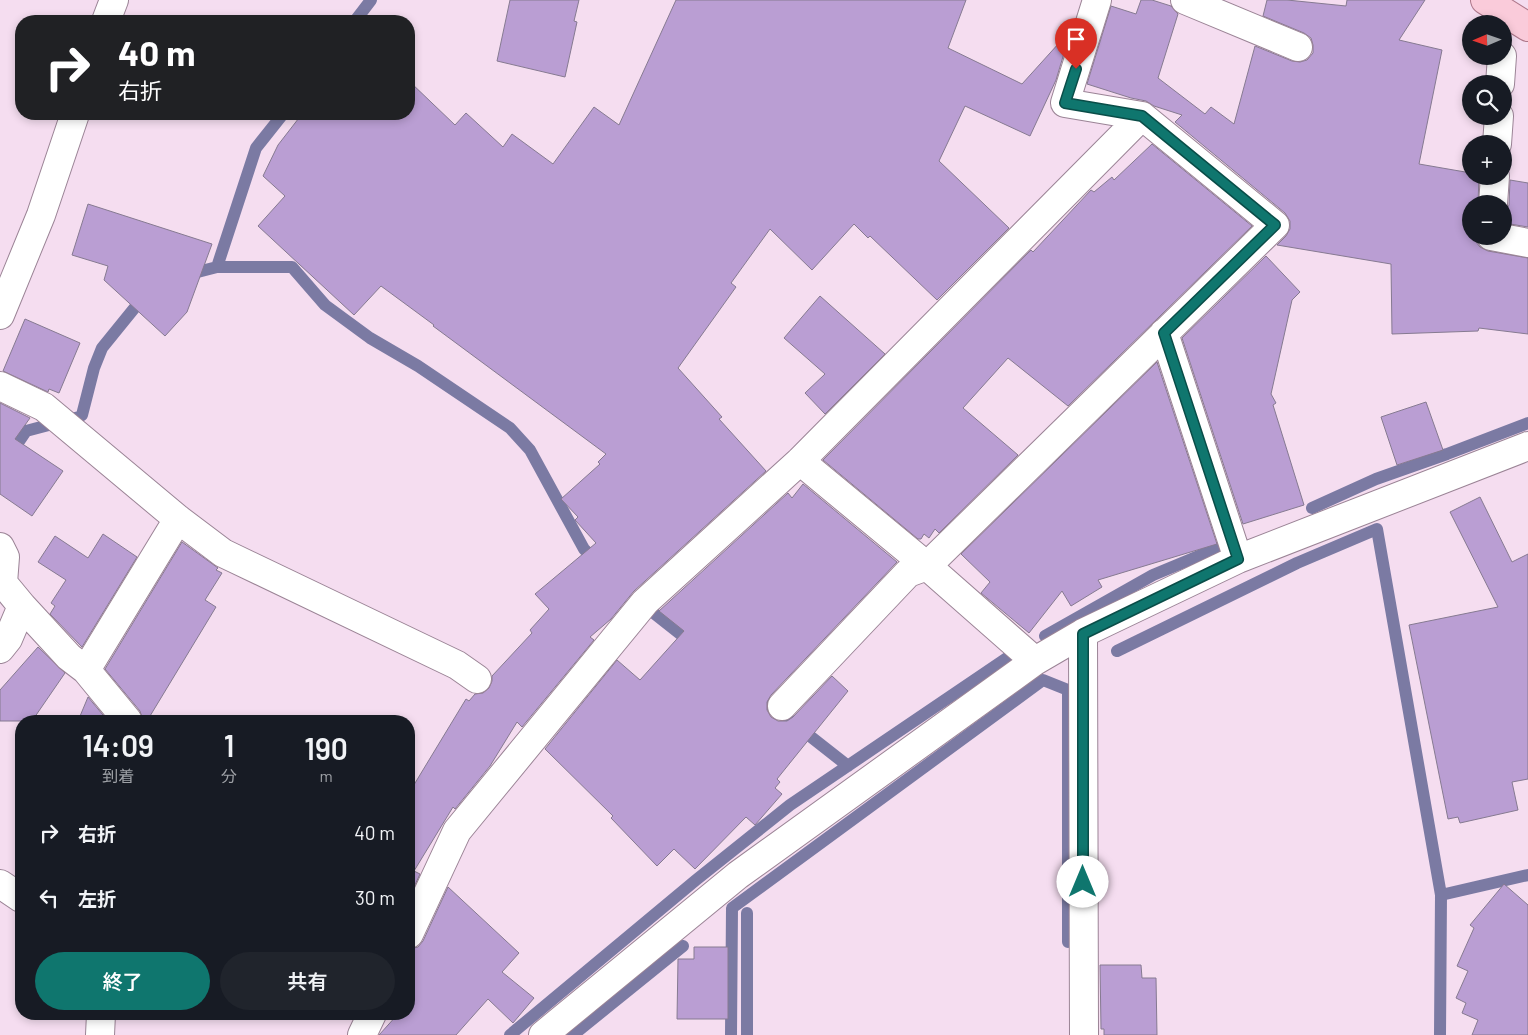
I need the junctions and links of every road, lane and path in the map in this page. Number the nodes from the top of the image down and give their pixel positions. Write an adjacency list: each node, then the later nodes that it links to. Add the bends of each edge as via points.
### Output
1 (114, 0): 5 (street)
2 (1097, 0): 8 (street, via 1065,103)
3 (1185, 0): 7 (street)
4 (1500, 10): 6 (main road)
5 (108, 15)
6 (1528, 27)
7 (1298, 47)
8 (1142, 116): 13 (street, via 1275,225); 16 (street)
9 (73, 120): 12 (street, via 41,215)
10 (1512, 240): 11 (street)
11 (1528, 243)
12 (0, 315)
13 (1164, 333): 19 (street); 20 (street)
14 (0, 386): 17 (street, via 44,407)
15 (1528, 446): 19 (street)
16 (800, 461): 20 (street); 31 (street, via 638,610 457,830)
17 (178, 519): 25 (street); 26 (street, via 223,553 457,665)
18 (0, 547): 21 (street, via 5,557 2,583)
19 (1238, 559): 22 (street)
20 (927, 566): 24 (street); 27 (street, via 908,573)
21 (22, 606): 23 (street, via 8,639); 25 (street, via 69,657)
22 (1083, 634): 24 (street); 37 (street)
23 (0, 649)
24 (1034, 661): 36 (street, via 738,874)
25 (86, 670): 28 (street)
26 (477, 679)
27 (782, 706)
28 (123, 715)
29 (0, 884): 30 (street)
30 (15, 894)
31 (415, 921)
32 (101, 1020): 34 (street)
33 (369, 1020): 35 (street)
34 (100, 1035)
35 (362, 1035)
36 (543, 1035)
37 (1084, 1035)

